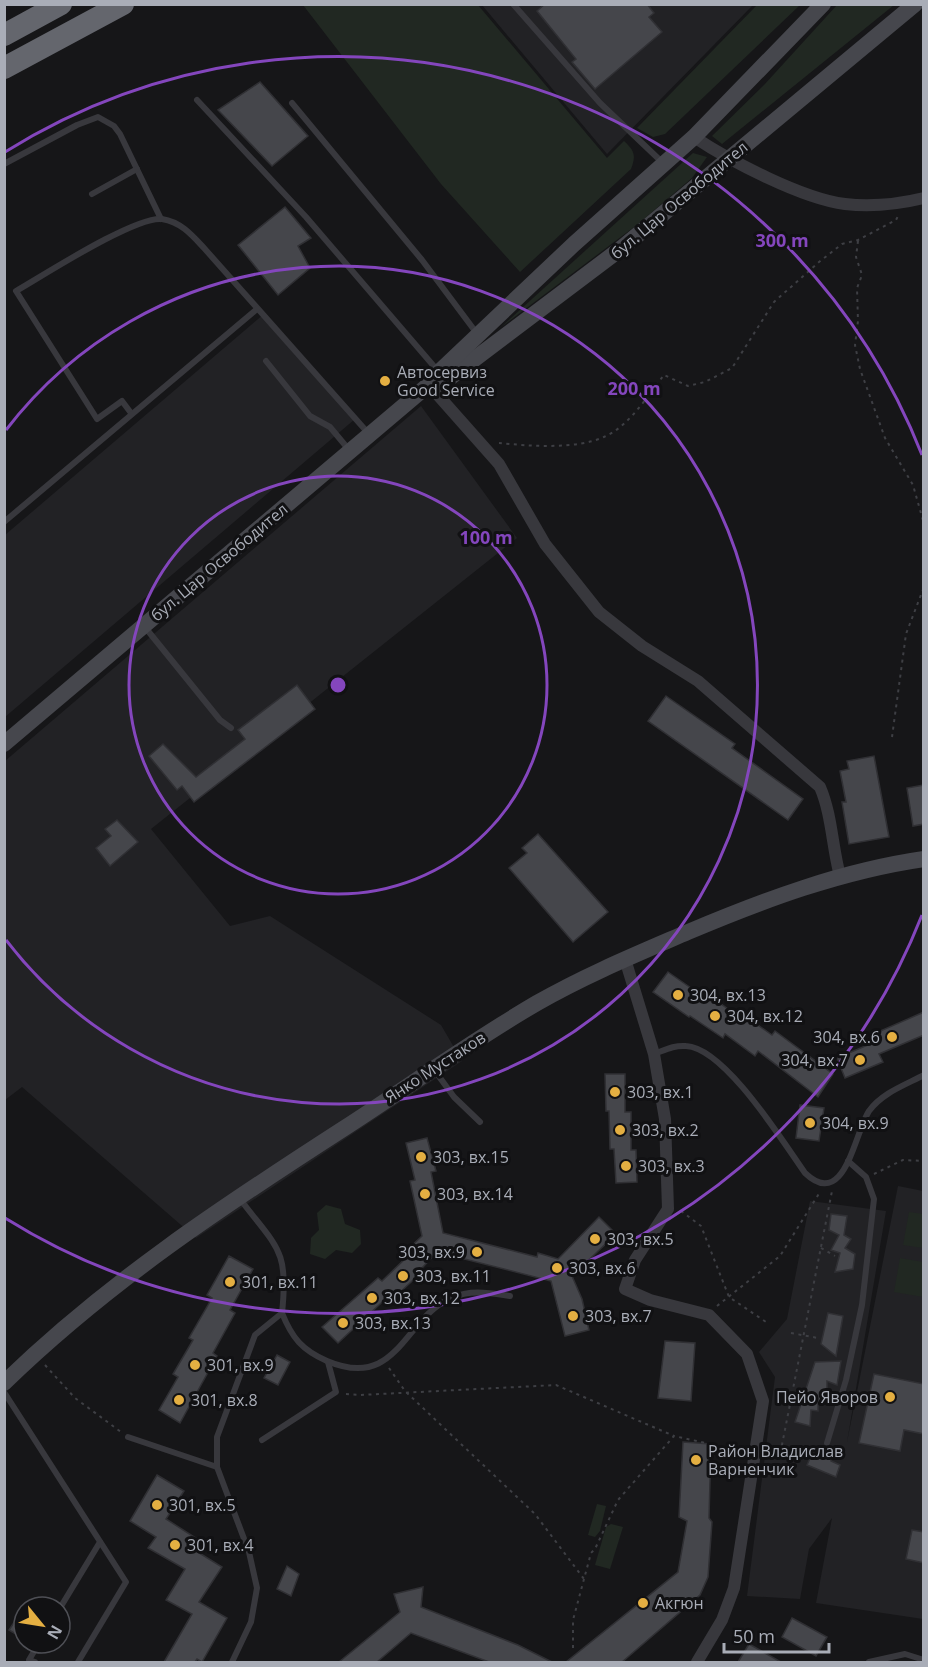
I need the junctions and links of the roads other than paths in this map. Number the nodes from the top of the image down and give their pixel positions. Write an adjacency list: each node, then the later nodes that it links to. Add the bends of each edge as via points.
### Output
1 (60, 4): 6 (highway)
2 (123, 4): 9 (highway)
3 (513, 4): 17 (lane, via 593,95)
4 (822, 4): 14 (main road, бул. Цар Освободител)
5 (915, 4): 15 (main road, бул. Цар Освободител)
6 (32, 20): 7 (highway); 8 (highway)
7 (4, 26)
8 (4, 35)
9 (51, 43): 10 (highway); 11 (highway)
10 (4, 68)
11 (4, 80)
12 (197, 100): 25 (lane, via 306,217)
13 (292, 103): 23 (lane, via 422,260)
14 (694, 137): 15 (street); 17 (main road, бул. Цар Освободител)
15 (727, 159): 20 (street, via 844,204 904,203); 25 (main road, бул. Цар Освободител, via 623,247 491,348 448,379)
16 (4, 164): 18 (lane, via 98,117 120,134)
17 (663, 164): 23 (main road, бул. Цар Освободител)
18 (137, 169): 19 (lane); 21 (lane)
19 (92, 194)
20 (924, 198)
21 (161, 219): 22 (lane, via 187,230); 26 (lane, via 134,225 16,291 97,419 122,401)
22 (257, 309): 26 (lane); 27 (lane)
23 (478, 335): 25 (main road, бул. Цар Освободител)
24 (266, 361): 28 (lane, via 310,416 330,427)
25 (434, 379): 27 (main road, бул. Цар Освободител); 34 (street, via 499,464 545,544 599,612 642,646 698,681 820,787 829,807)
26 (131, 413): 29 (lane)
27 (370, 435): 28 (main road, бул. Цар Освободител)
28 (350, 451): 30 (main road, бул. Цар Освободител)
29 (4, 522)
30 (143, 626): 31 (lane, via 220,720); 32 (main road, бул. Цар Освободител)
31 (231, 728)
32 (4, 744)
33 (924, 859): 34 (main road, Янко Мустаков)
34 (840, 876): 35 (main road, Янко Мустаков, via 759,903)
35 (625, 958): 36 (street); 37 (main road, Янко Мустаков, via 543,1000)
36 (654, 1054): 40 (lane, via 673,1046 687,1046 724,1068 743,1087 813,1180 825,1185 834,1182); 56 (street, via 665,1119 668,1209 635,1260 625,1289 650,1300 709,1315 747,1354 764,1401 734,1588 722,1620)
37 (432, 1068): 39 (lane); 41 (main road, Янко Мустаков)
38 (924, 1076): 40 (lane, via 891,1091 870,1110)
39 (480, 1122)
40 (848, 1161): 49 (lane, via 866,1177 874,1199 862,1305 846,1380)
41 (237, 1196): 43 (lane, via 281,1252 285,1264); 45 (main road, Янко Мустаков, via 86,1307)
42 (510, 1296): 44 (lane, via 476,1292 450,1298 384,1361 360,1368)
43 (282, 1313): 44 (lane, via 297,1343); 50 (lane, via 262,1327 249,1348 217,1437)
44 (328, 1362): 48 (lane, via 336,1392)
45 (4, 1383)
46 (4, 1392): 51 (lane)
47 (128, 1437): 50 (lane)
48 (262, 1440)
49 (826, 1443)
50 (217, 1467): 55 (lane, via 249,1552 257,1588 251,1622)
51 (100, 1542): 52 (lane); 54 (lane, via 126,1582)
52 (68, 1595)
53 (924, 1659): 57 (lane, via 905,1654)
54 (78, 1662)
55 (232, 1662)
56 (697, 1662)
57 (869, 1662)

